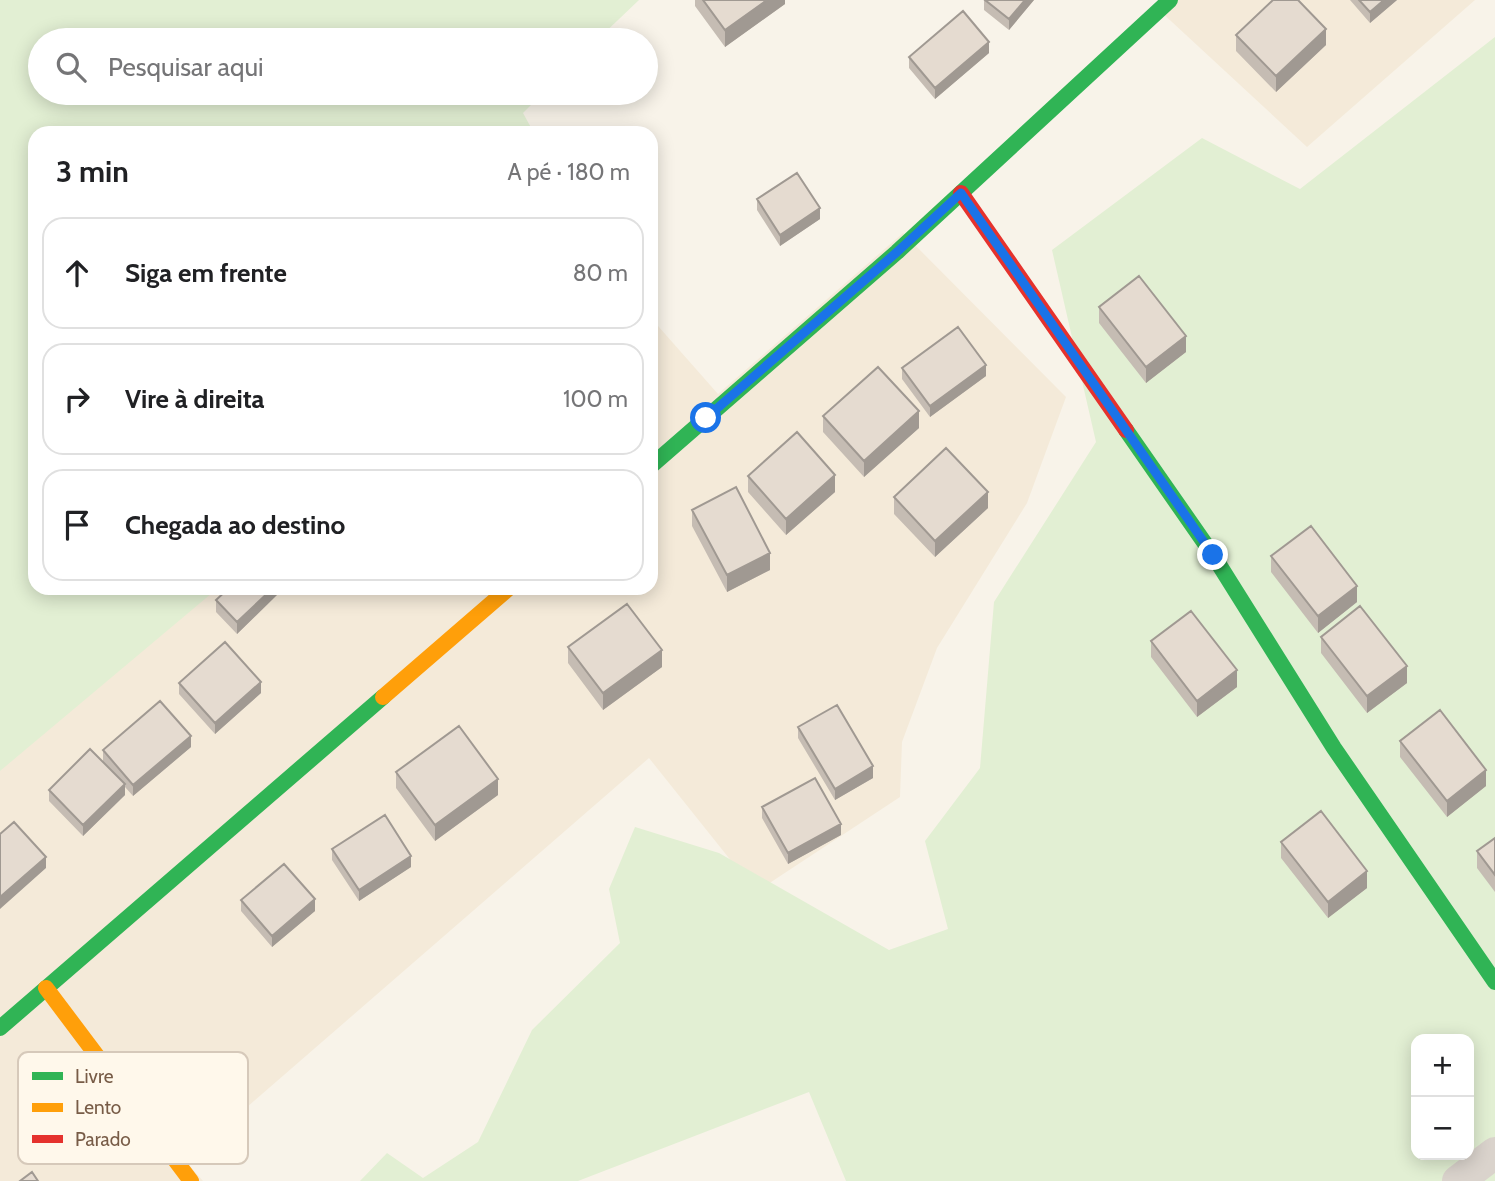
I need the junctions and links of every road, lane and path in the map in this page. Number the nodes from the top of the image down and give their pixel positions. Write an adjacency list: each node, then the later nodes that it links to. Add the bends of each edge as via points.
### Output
1 (1170, 0): 2 (main road)
2 (961, 193): 3 (main road); 5 (main road, via 1213,555 1334,748)
3 (658, 460)
4 (501, 595): 6 (main road)
5 (1495, 982)
6 (47, 988): 7 (main road); 8 (main road)
7 (0, 1028)
8 (95, 1052)
9 (1495, 1153): 12 (street)
10 (178, 1164): 11 (main road)
11 (191, 1181)
12 (1458, 1181)

